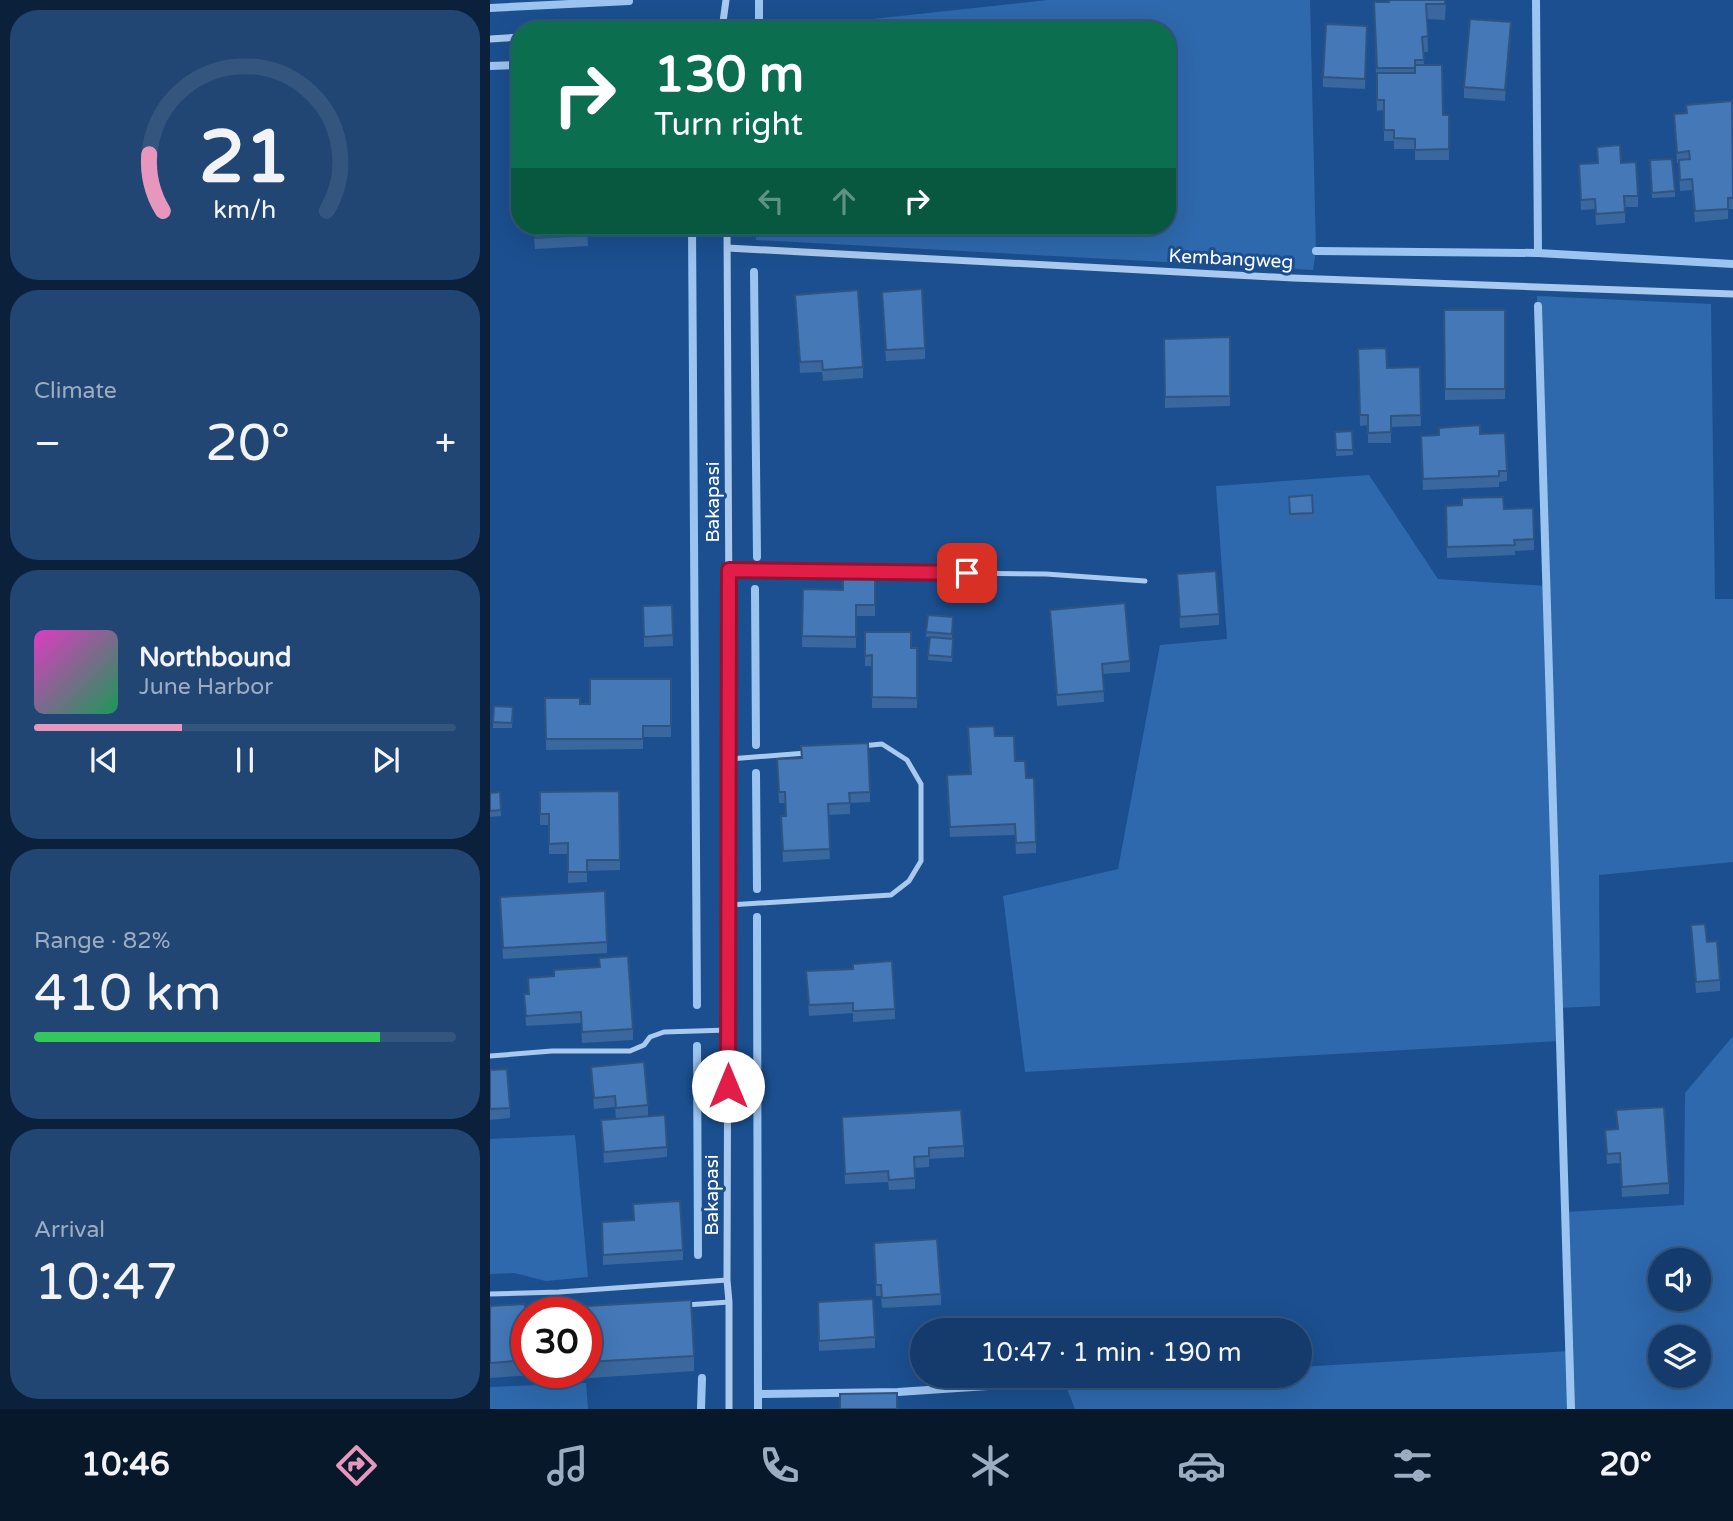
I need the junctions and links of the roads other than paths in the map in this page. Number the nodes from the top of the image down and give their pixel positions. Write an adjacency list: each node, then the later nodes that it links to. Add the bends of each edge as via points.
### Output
1 (726, 0): 2 (street)
2 (723, 21)
3 (511, 38): 4 (street)
4 (490, 39)
5 (727, 235): 6 (street, Bakapasi)
6 (727, 248): 7 (street, Kembangweg, via 1293,278); 8 (street, Bakapasi)
7 (1733, 294)
8 (729, 570): 9 (lane); 14 (street, Bakapasi)
9 (853, 571)
10 (867, 572): 11 (lane, via 1046,574)
11 (1145, 581)
12 (856, 747): 15 (lane, via 882,744 906,760 921,784 921,861 909,881 891,895)
13 (818, 751): 14 (lane)
14 (729, 759): 15 (street, Bakapasi)
15 (729, 905): 16 (street, Bakapasi)
16 (728, 1030): 17 (lane, via 657,1034 630,1051); 18 (street, Bakapasi)
17 (490, 1056)
18 (727, 1280): 19 (lane); 20 (street, Bakapasi)
19 (490, 1294)
20 (729, 1302): 21 (lane); 22 (street, Bakapasi)
21 (676, 1306)
22 (729, 1409)

